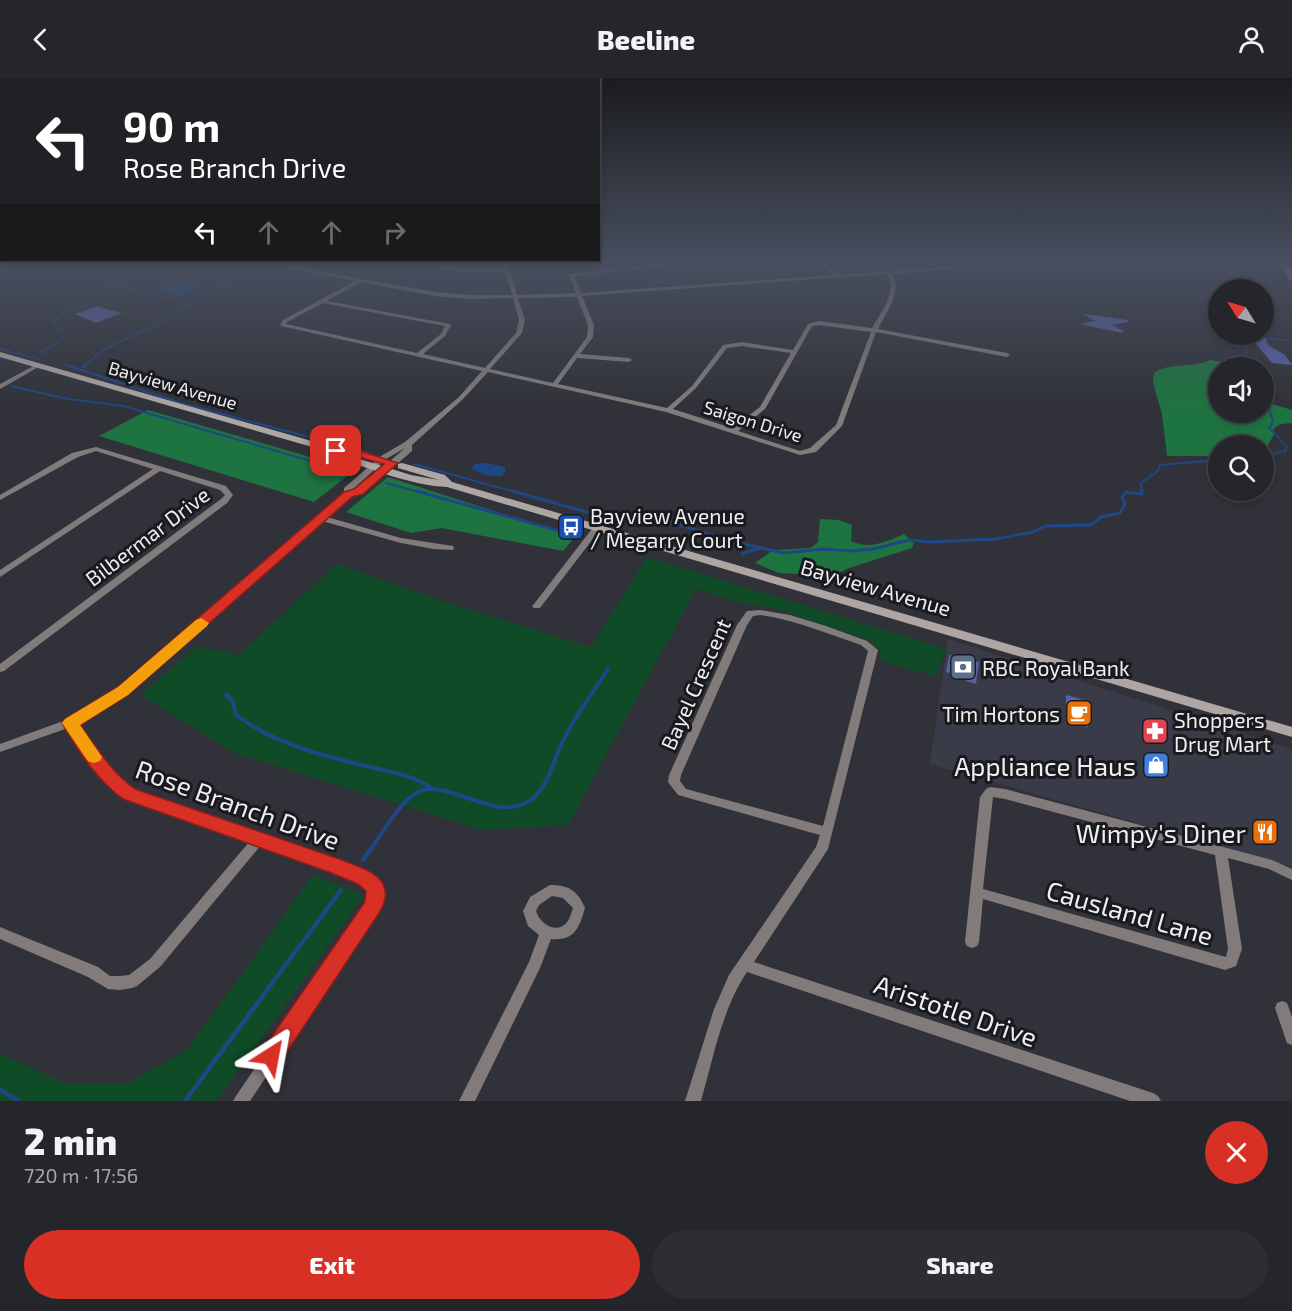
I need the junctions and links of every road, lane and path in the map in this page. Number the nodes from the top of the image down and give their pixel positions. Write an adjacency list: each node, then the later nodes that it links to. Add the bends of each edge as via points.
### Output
1 (304, 311): 10 (street, Saigon Drive, via 283,325)
2 (373, 311): 10 (street, via 448,325 443,335)
3 (519, 311): 14 (street, via 523,322 518,336)
4 (586, 311): 11 (street, via 591,325 588,341)
5 (884, 311): 6 (street, Saigon Drive)
6 (874, 331): 7 (street, via 810,325); 9 (street); 18 (street, Saigon Drive, via 839,426 813,450 792,452)
7 (793, 352): 17 (street, via 740,344 725,346 696,385); 18 (street, via 763,408)
8 (0, 354): 13 (main road, Bayview Avenue)
9 (1007, 354)
10 (418, 355): 14 (street, Saigon Drive)
11 (577, 356): 12 (street); 16 (street)
12 (629, 360)
13 (39, 365): 15 (street); 19 (main road, Bayview Avenue, via 336,451 340,456)
14 (487, 370): 16 (street, Saigon Drive); 19 (street, via 408,444 409,449)
15 (0, 385)
16 (554, 385): 17 (street, Saigon Drive)
17 (669, 410): 18 (street, Saigon Drive)
18 (733, 431)
19 (384, 465): 22 (street, via 358,492 348,494); 23 (main road, Bayview Avenue, via 435,484 448,484)
20 (160, 468): 21 (street, Bilbermar Drive, via 89,450); 25 (street); 27 (street, Bilbermar Drive, via 223,488 229,495)
21 (0, 498)
22 (321, 518): 24 (street, via 398,541); 28 (street, via 123,691)
23 (598, 527): 26 (street); 29 (main road, Bayview Avenue)
24 (450, 548)
25 (0, 574)
26 (537, 606)
27 (0, 669)
28 (70, 723): 30 (street); 32 (street, Rose Branch Drive, via 101,768 129,794)
29 (1292, 732)
30 (0, 748)
31 (826, 832): 31 (street, Bayel Crescent, via 873,650 864,643 767,613 750,613 674,782 682,792); 39 (street, via 813,864)
32 (259, 839): 36 (street, via 155,963 132,981 108,982); 42 (street, Rose Branch Drive, via 365,878 376,888 374,904)
33 (1221, 851): 34 (street, via 1272,865); 35 (street, via 990,792 986,797); 35 (street, Causland Lane, via 1235,950 1231,962 1225,964)
34 (1292, 875)
35 (976, 892): 38 (street)
36 (0, 933)
37 (546, 933): 43 (street, via 535,964)
38 (972, 942)
39 (744, 965): 44 (street, via 727,994); 45 (street, Aristotle Drive)
40 (1282, 1008): 41 (street)
41 (1292, 1038)
42 (241, 1101)
43 (467, 1101)
44 (693, 1101)
45 (1153, 1101)

